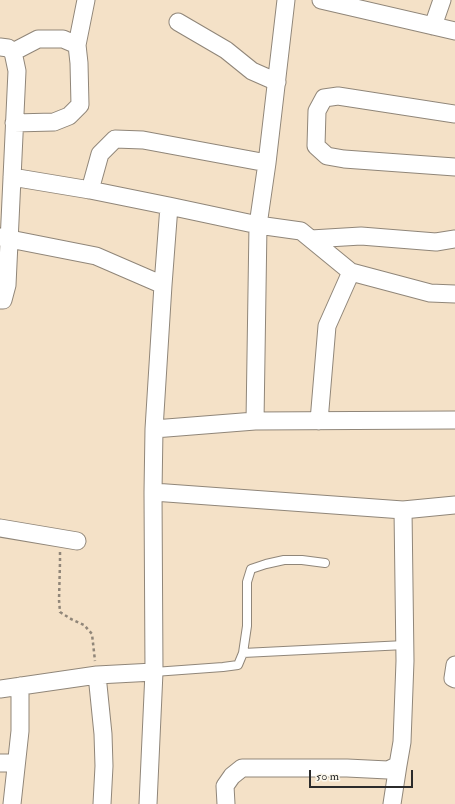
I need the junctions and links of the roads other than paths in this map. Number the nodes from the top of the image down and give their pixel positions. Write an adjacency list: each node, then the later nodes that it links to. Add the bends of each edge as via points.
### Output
1 (86, 0): 8 (street)
2 (286, 0): 10 (street)
3 (321, 0): 6 (street)
4 (442, 0): 6 (street)
5 (178, 22): 10 (street, via 226,50 252,70)
6 (433, 26): 7 (street)
7 (455, 31)
8 (77, 45): 9 (street, via 63,39 38,39); 12 (street, via 80,105 69,116 54,122)
9 (6, 49): 12 (street, via 17,71)
10 (276, 82): 13 (street)
11 (455, 114): 14 (street, via 338,96 324,98 317,111 316,146 327,156)
12 (14, 123): 15 (street)
13 (267, 164): 16 (street, via 143,140 115,139 100,154); 18 (street)
14 (455, 167)
15 (12, 177): 16 (street); 19 (street)
16 (90, 190): 17 (street)
17 (169, 206): 18 (street); 23 (street)
18 (258, 225): 20 (street, via 301,230); 27 (street)
19 (4, 238): 23 (street, via 96,256); 25 (street, via 7,285 3,300)
20 (311, 239): 21 (street, via 361,236 436,242); 22 (street)
21 (455, 239)
22 (351, 272): 24 (street, via 430,293); 28 (street, via 327,326)
23 (163, 285): 29 (street)
24 (455, 294)
25 (0, 300)
26 (455, 420): 28 (street)
27 (255, 421): 28 (street); 29 (street)
28 (319, 421)
29 (154, 429): 30 (street)
30 (153, 492): 32 (street); 39 (street)
31 (455, 505): 32 (street)
32 (403, 510): 36 (street)
33 (0, 528): 34 (street)
34 (77, 541)
35 (325, 563): 37 (lane, via 284,560 251,568 247,582 247,626)
36 (405, 645): 37 (lane); 45 (street, via 402,742)
37 (243, 653): 39 (lane, via 238,665)
38 (455, 665): 41 (street)
39 (154, 672): 40 (street); 48 (street)
40 (97, 675): 42 (street); 47 (street, via 103,734)
41 (455, 679)
42 (20, 686): 43 (street); 44 (street, via 20,731)
43 (0, 689)
44 (8, 763): 46 (street)
45 (398, 766): 49 (street, via 388,770 242,768 232,776 226,786); 50 (street)
46 (12, 804)
47 (102, 804)
48 (148, 804)
49 (226, 804)
50 (392, 804)

